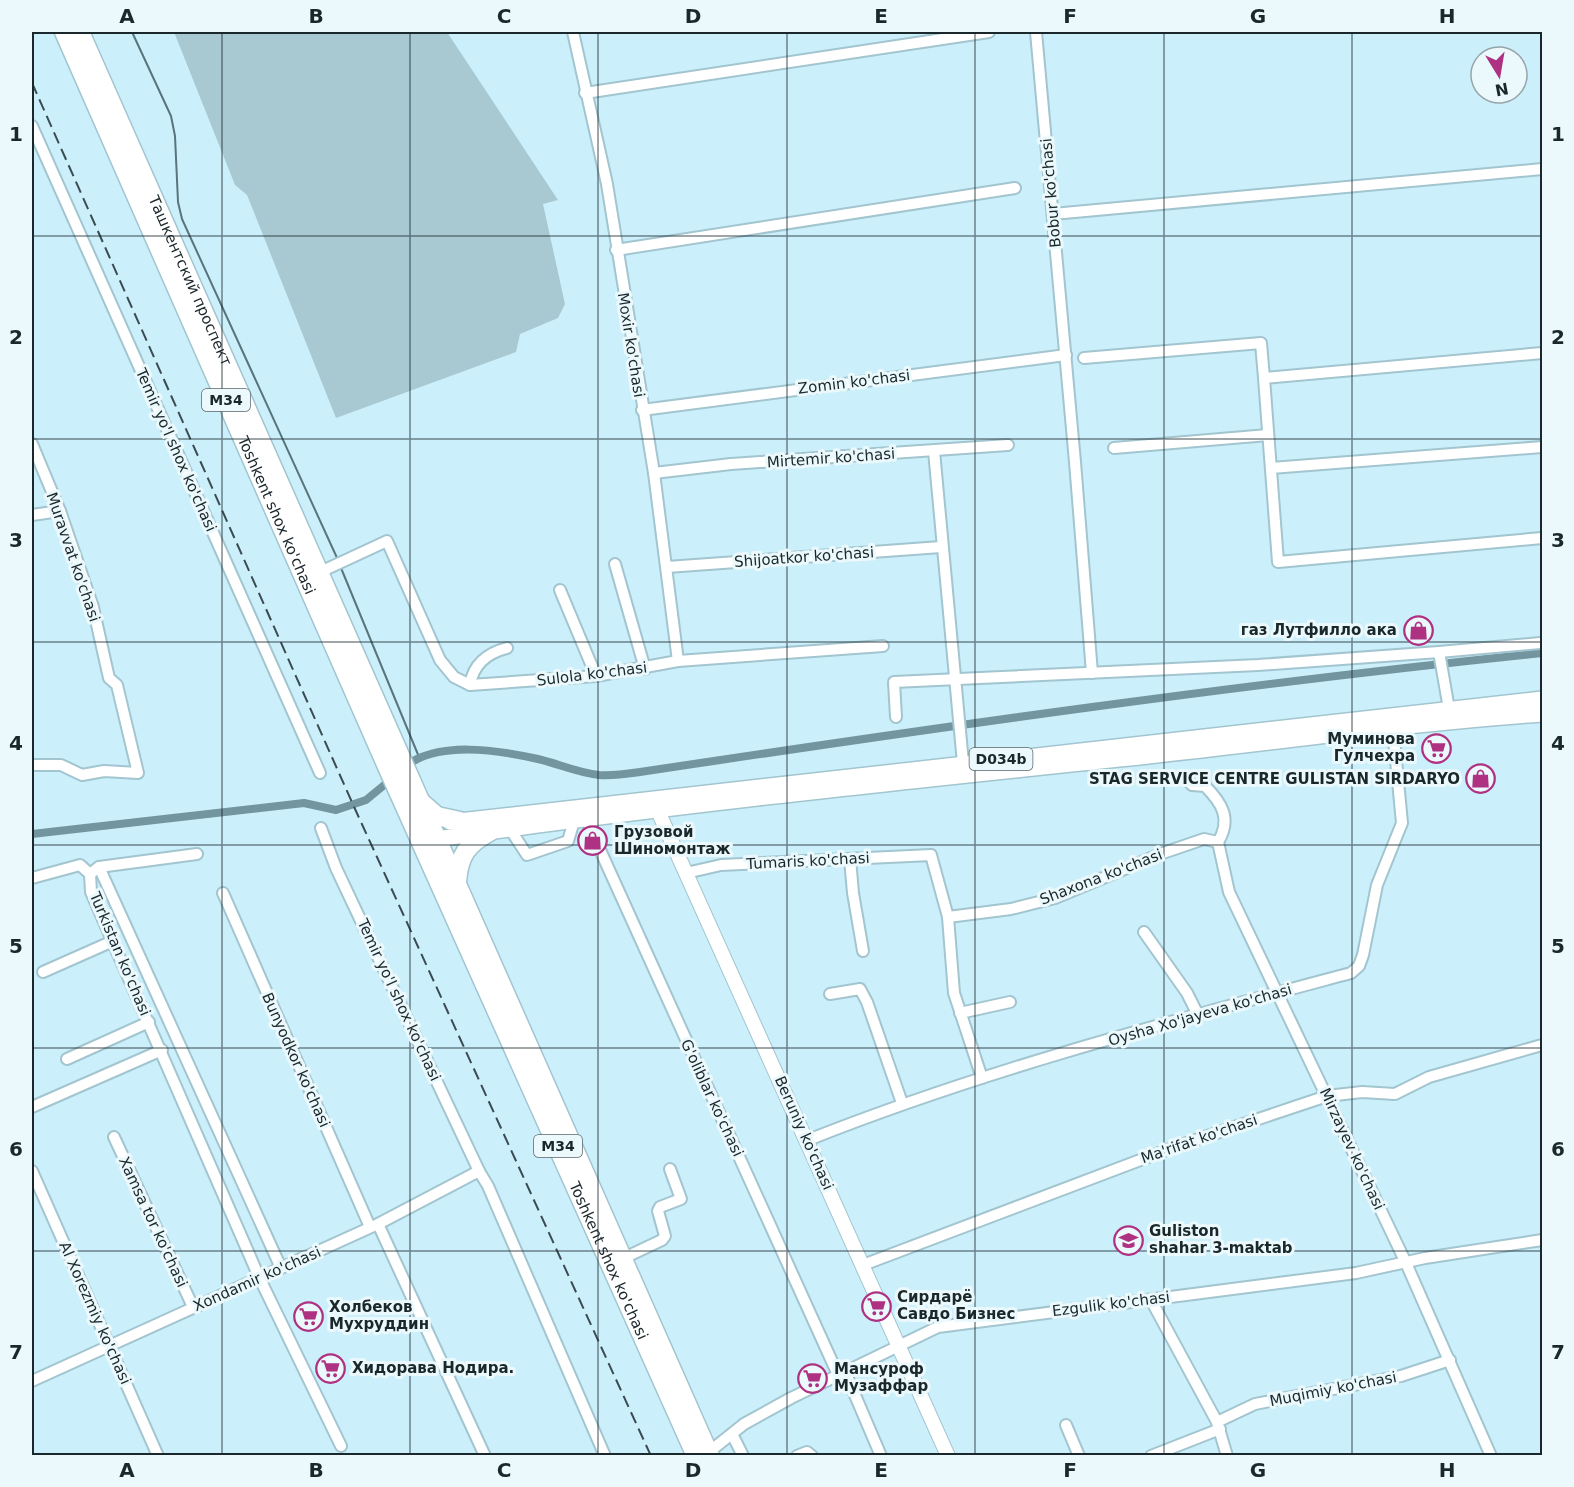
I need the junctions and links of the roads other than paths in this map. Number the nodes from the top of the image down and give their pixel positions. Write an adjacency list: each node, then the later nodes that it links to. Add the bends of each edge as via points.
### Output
1 (64, 32): 50 (highway, Toshkent shox ko'chasi / M34)
2 (80, 32): 31 (highway, Ташкентский проспект / M34)
3 (573, 32): 6 (street, Moxir ko'chasi)
4 (989, 32): 6 (street)
5 (1036, 32): 10 (street, Bobur ko'chasi)
6 (585, 93): 11 (street, Moxir ko'chasi, via 607,184)
7 (32, 126): 51 (street, Temir yo'l shox ko'chasi)
8 (1542, 169): 10 (street)
9 (1015, 188): 11 (street)
10 (1053, 214): 13 (street, Bobur ko'chasi)
11 (616, 250): 16 (street, Moxir ko'chasi)
12 (1542, 353): 15 (street)
13 (1066, 355): 16 (street, Zomin ko'chasi); 39 (street, Bobur ko'chasi)
14 (1084, 358): 15 (street, via 1261,343)
15 (1264, 378): 17 (street)
16 (642, 410): 24 (street, Moxir ko'chasi)
17 (1268, 435): 21 (street); 23 (street)
18 (32, 444): 25 (street, Muravvat ko'chasi)
19 (1008, 446): 22 (street, Mirtemir ko'chasi)
20 (1542, 447): 23 (street)
21 (1114, 448)
22 (934, 451): 24 (street, Mirtemir ko'chasi); 28 (street)
23 (1271, 468): 27 (street, via 1278,562)
24 (654, 473): 30 (street, Moxir ko'chasi)
25 (60, 511): 26 (street); 49 (street, Muravvat ko'chasi, via 93,607 109,678 117,685 138,773 104,771 82,775 61,765)
26 (32, 514)
27 (1542, 538)
28 (941, 547): 30 (street, Shijoatkor ko'chasi); 41 (street)
29 (615, 564): 38 (street)
30 (667, 567): 37 (street, Moxir ko'chasi)
31 (326, 569): 42 (street, via 387,541 440,660 454,677); 50 (highway, Ташкентский проспект / M34)
32 (560, 590): 40 (street)
33 (1540, 643): 36 (street)
34 (883, 646): 37 (street, Sulola ko'chasi)
35 (507, 648): 42 (street, via 481,661)
36 (1439, 654): 39 (street); 44 (street)
37 (678, 661): 38 (street, Sulola ko'chasi)
38 (645, 669): 40 (street, Sulola ko'chasi)
39 (1092, 673): 41 (street)
40 (596, 676): 42 (street, Sulola ko'chasi)
41 (954, 679): 46 (street, via 894,682); 48 (street)
42 (470, 685)
43 (1542, 699): 44 (main road, D034b)
44 (1449, 709): 48 (main road, D034b)
45 (1542, 714): 47 (main road, D034b)
46 (896, 717)
47 (1393, 729): 54 (main road, D034b); 74 (street, Oysha Xo'jayeva ko'chasi, via 1401,824 1377,885 1359,966 1351,973)
48 (963, 763): 55 (main road, D034b)
49 (32, 765)
50 (398, 772): 53 (highway, M34); 60 (highway, M34)
51 (320, 773)
52 (1186, 779): 61 (street, via 1192,785 1204,786 1217,798 1225,830)
53 (419, 800): 55 (highway, via 437,816); 60 (highway, M34)
54 (658, 811): 56 (main road, D034b); 65 (street, Beruniy ko'chasi)
55 (460, 820): 60 (main road, D034b)
56 (580, 820): 58 (main road, D034b); 58 (street, via 568,841 527,855); 104 (street, G'oliblar ko'chasi)
57 (321, 828): 91 (street, Temir yo'l shox ko'chasi, via 336,868)
58 (510, 829): 59 (main road, D034b)
59 (490, 831): 60 (main road, D034b); 67 (highway, via 464,851)
60 (429, 834): 67 (highway, M34)
61 (1218, 842): 69 (street, Shaxona ko'chasi, via 1204,839 1163,853 1055,898 1011,909); 74 (street, Mirzayev ko'chasi, via 1229,891)
62 (197, 854): 64 (street)
63 (850, 859): 65 (street, Tumaris ko'chasi, via 721,865); 69 (street, Tumaris ko'chasi, via 931,855); 72 (street)
64 (95, 870): 66 (street, via 80,865); 71 (street, Turkistan ko'chasi, via 92,892); 97 (street, Turkistan ko'chasi)
65 (686, 873): 88 (street, Beruniy ko'chasi)
66 (32, 878)
67 (451, 888): 94 (highway, Toshkent shox ko'chasi / M34); 110 (highway, Toshkent shox ko'chasi / M34)
68 (223, 893): 92 (street, Bunyodkor ko'chasi)
69 (948, 917): 77 (street, via 954,993)
70 (1144, 932): 78 (street)
71 (113, 940): 73 (street); 79 (street, Turkistan ko'chasi)
72 (863, 951)
73 (43, 972)
74 (1278, 992): 78 (street, Oysha Xo'jayeva ko'chasi); 84 (street, Mirzayev ko'chasi)
75 (831, 994): 85 (street, via 860,989)
76 (1010, 1002): 77 (street)
77 (960, 1013): 83 (street)
78 (1198, 1015): 83 (street, Oysha Xo'jayeva ko'chasi)
79 (149, 1022): 81 (street, Turkistan ko'chasi); 82 (street)
80 (1542, 1045): 84 (street, Ma'rifat ko'chasi, via 1429,1077 1395,1094)
81 (162, 1050): 86 (street); 98 (street, Turkistan ko'chasi)
82 (67, 1059)
83 (982, 1078): 85 (street, Oysha Xo'jayeva ko'chasi)
84 (1327, 1096): 95 (street, Mirzayev ko'chasi); 96 (street, Ma'rifat ko'chasi, via 1172,1148)
85 (902, 1103): 88 (street, Oysha Xo'jayeva ko'chasi)
86 (32, 1107)
87 (114, 1137): 100 (street, Xamsa tor ko'chasi)
88 (808, 1140): 96 (street, Beruniy ko'chasi)
89 (670, 1169): 94 (street, via 681,1199 658,1211 665,1236)
90 (32, 1171): 102 (street, Al Xorezmiy ko'chasi)
91 (479, 1171): 92 (street, Xondamir ko'chasi); 113 (street, Temir yo'l shox ko'chasi)
92 (374, 1226): 97 (street, Xondamir ko'chasi); 112 (street, Bunyodkor ko'chasi)
93 (1542, 1240): 95 (street, Ezgulik ko'chasi)
94 (624, 1258): 110 (highway, Toshkent shox ko'chasi / M34)
95 (1406, 1263): 99 (street, Ezgulik ko'chasi); 103 (street, Mirzayev ko'chasi)
96 (863, 1265): 101 (street, Beruniy ko'chasi)
97 (281, 1268): 98 (street, Xondamir ko'chasi)
98 (259, 1277): 100 (street, Xondamir ko'chasi); 109 (street, Turkistan ko'chasi)
99 (1150, 1300): 101 (street, Ezgulik ko'chasi, via 938,1327); 107 (street)
100 (193, 1307): 102 (street, Xondamir ko'chasi)
101 (899, 1344): 104 (street, Ezgulik ko'chasi); 118 (street, Beruniy ko'chasi)
102 (110, 1346): 105 (street, Xondamir ko'chasi); 111 (street, Al Xorezmiy ko'chasi)
103 (1450, 1360): 107 (street, Muqimiy ko'chasi, via 1401,1376 1256,1404); 122 (street, Mirzayev ko'chasi)
104 (842, 1375): 108 (street, Ezgulik ko'chasi, via 791,1398); 117 (street, G'oliblar ko'chasi)
105 (32, 1381)
106 (1066, 1425): 119 (street)
107 (1218, 1425): 120 (street, Muqimiy ko'chasi); 121 (street)
108 (732, 1434): 110 (street, Ezgulik ko'chasi); 114 (street)
109 (341, 1446)
110 (705, 1454)
111 (158, 1455)
112 (485, 1455)
113 (605, 1455)
114 (743, 1455)
115 (797, 1455): 116 (street)
116 (812, 1455)
117 (881, 1455)
118 (948, 1455)
119 (1079, 1455)
120 (1151, 1455)
121 (1227, 1455)
122 (1491, 1455)

